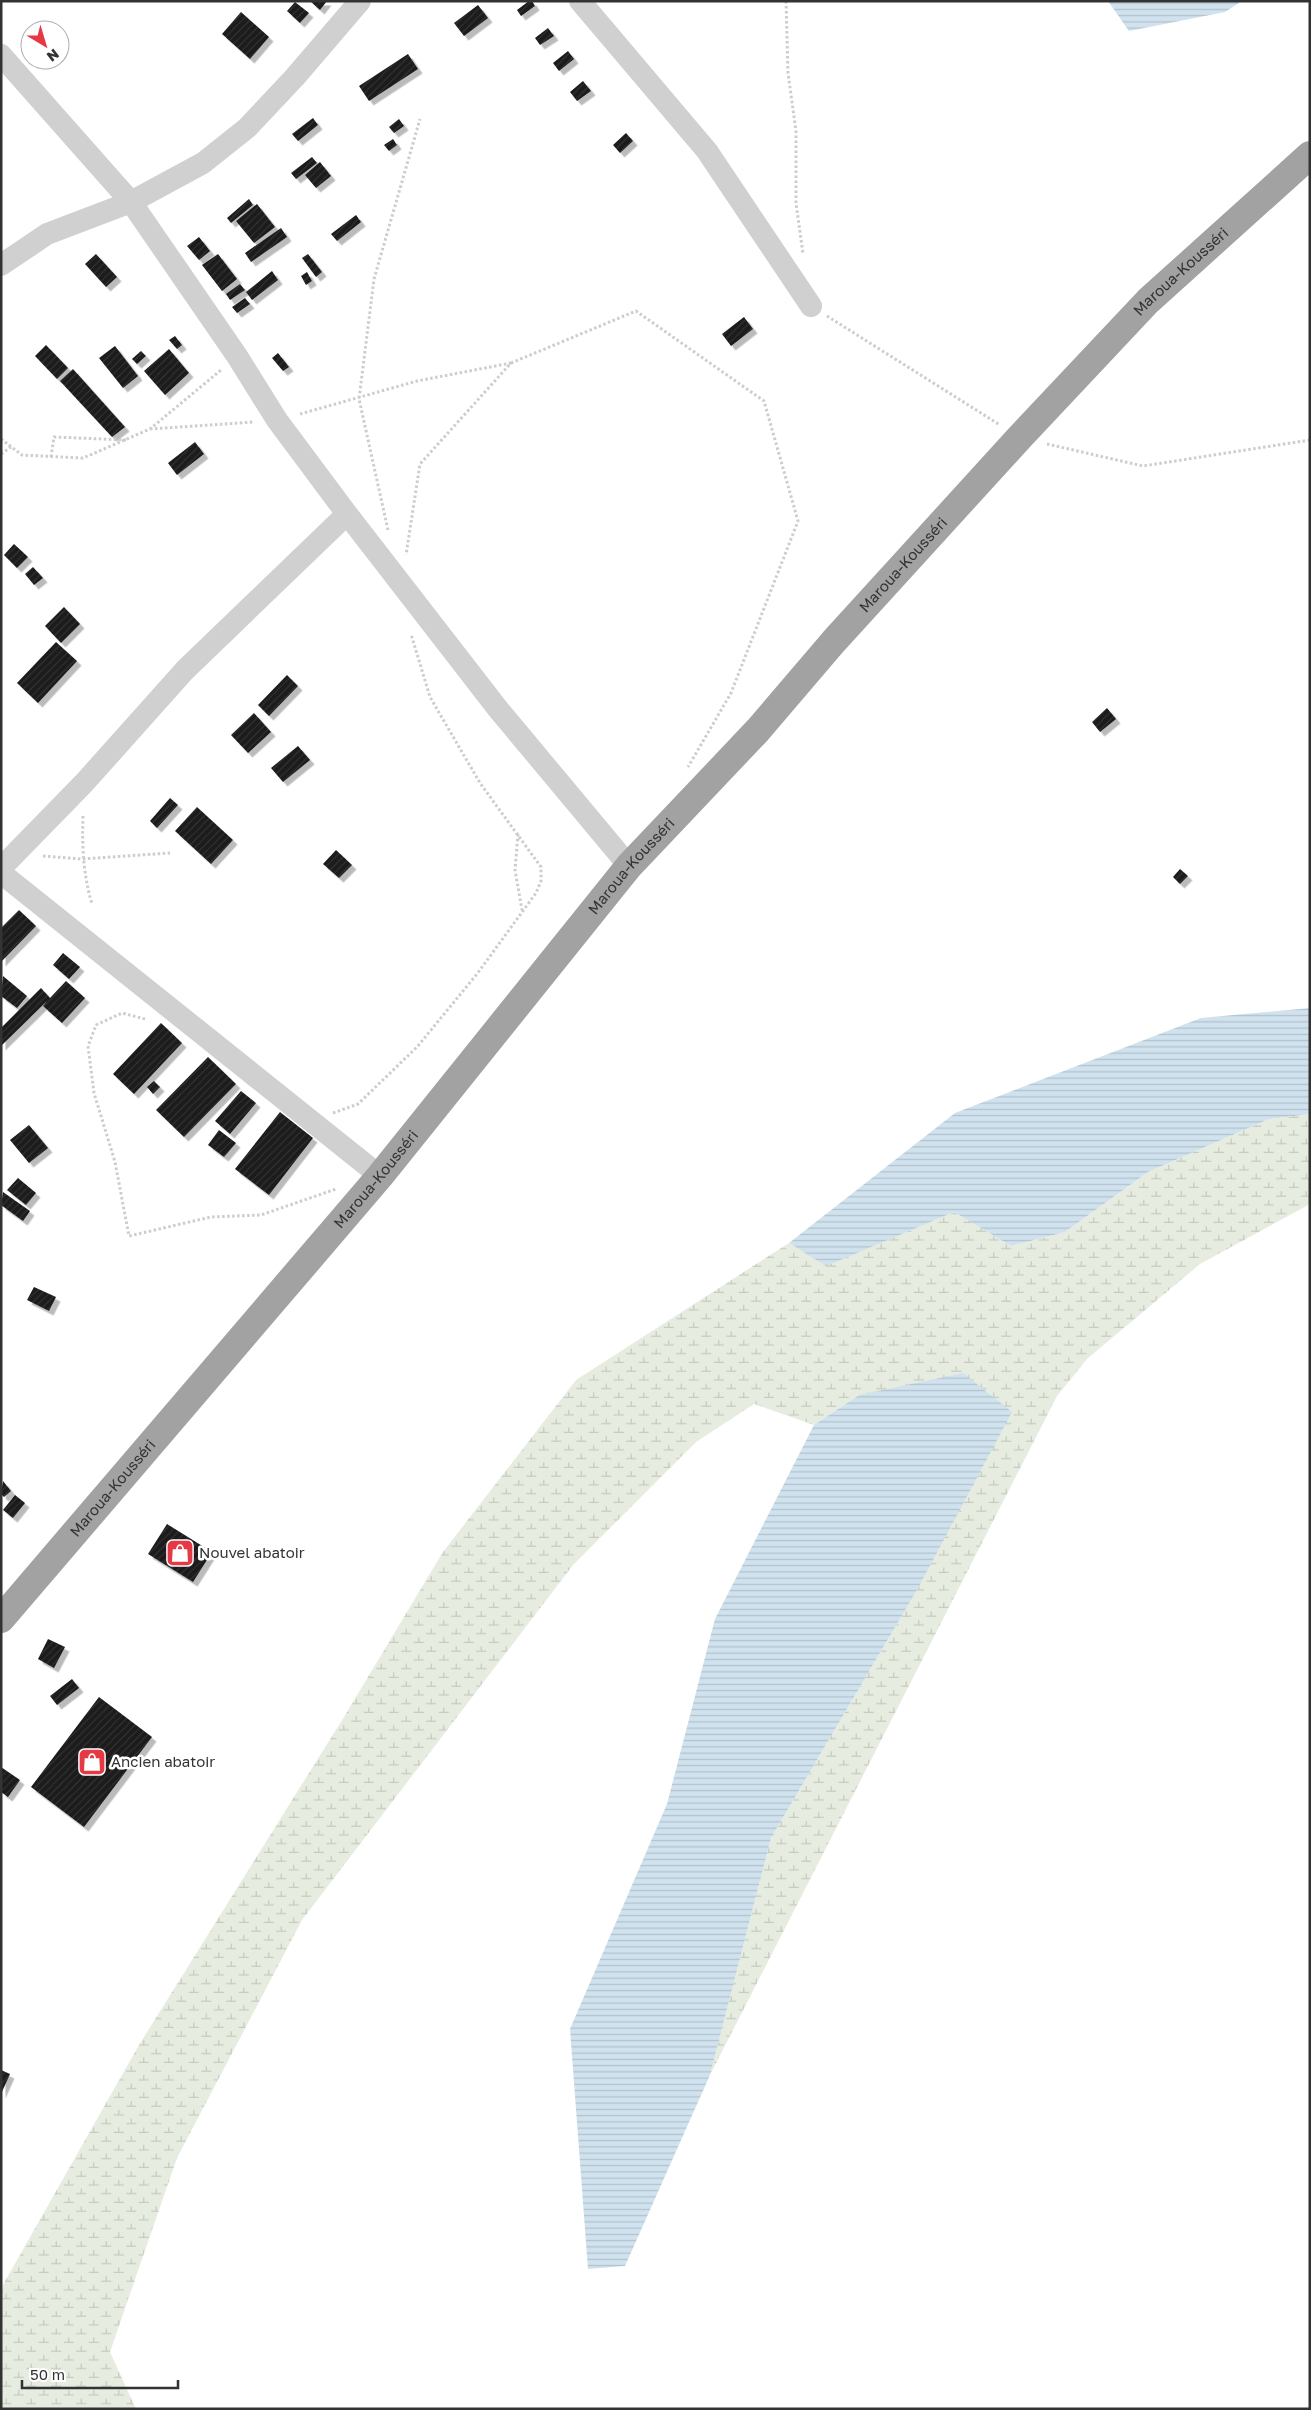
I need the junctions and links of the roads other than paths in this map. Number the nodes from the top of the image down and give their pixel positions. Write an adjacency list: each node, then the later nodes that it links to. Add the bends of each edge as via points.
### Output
1 (360, 1): 5 (street, via 247,128 203,163)
2 (580, 1): 7 (street, via 707,151)
3 (1, 55): 5 (street)
4 (1310, 155): 10 (highway, Maroua-Kousséri, via 1148,301 1020,437 758,730)
5 (131, 202): 6 (street, via 47,234); 8 (street, via 237,356 276,420)
6 (1, 265)
7 (811, 306)
8 (347, 514): 9 (street, via 185,670 84,783); 10 (street, via 498,709)
9 (8, 861)
10 (629, 866): 12 (highway, Maroua-Kousséri)
11 (1, 872): 12 (street)
12 (380, 1176): 13 (highway, Maroua-Kousséri)
13 (1, 1619)

